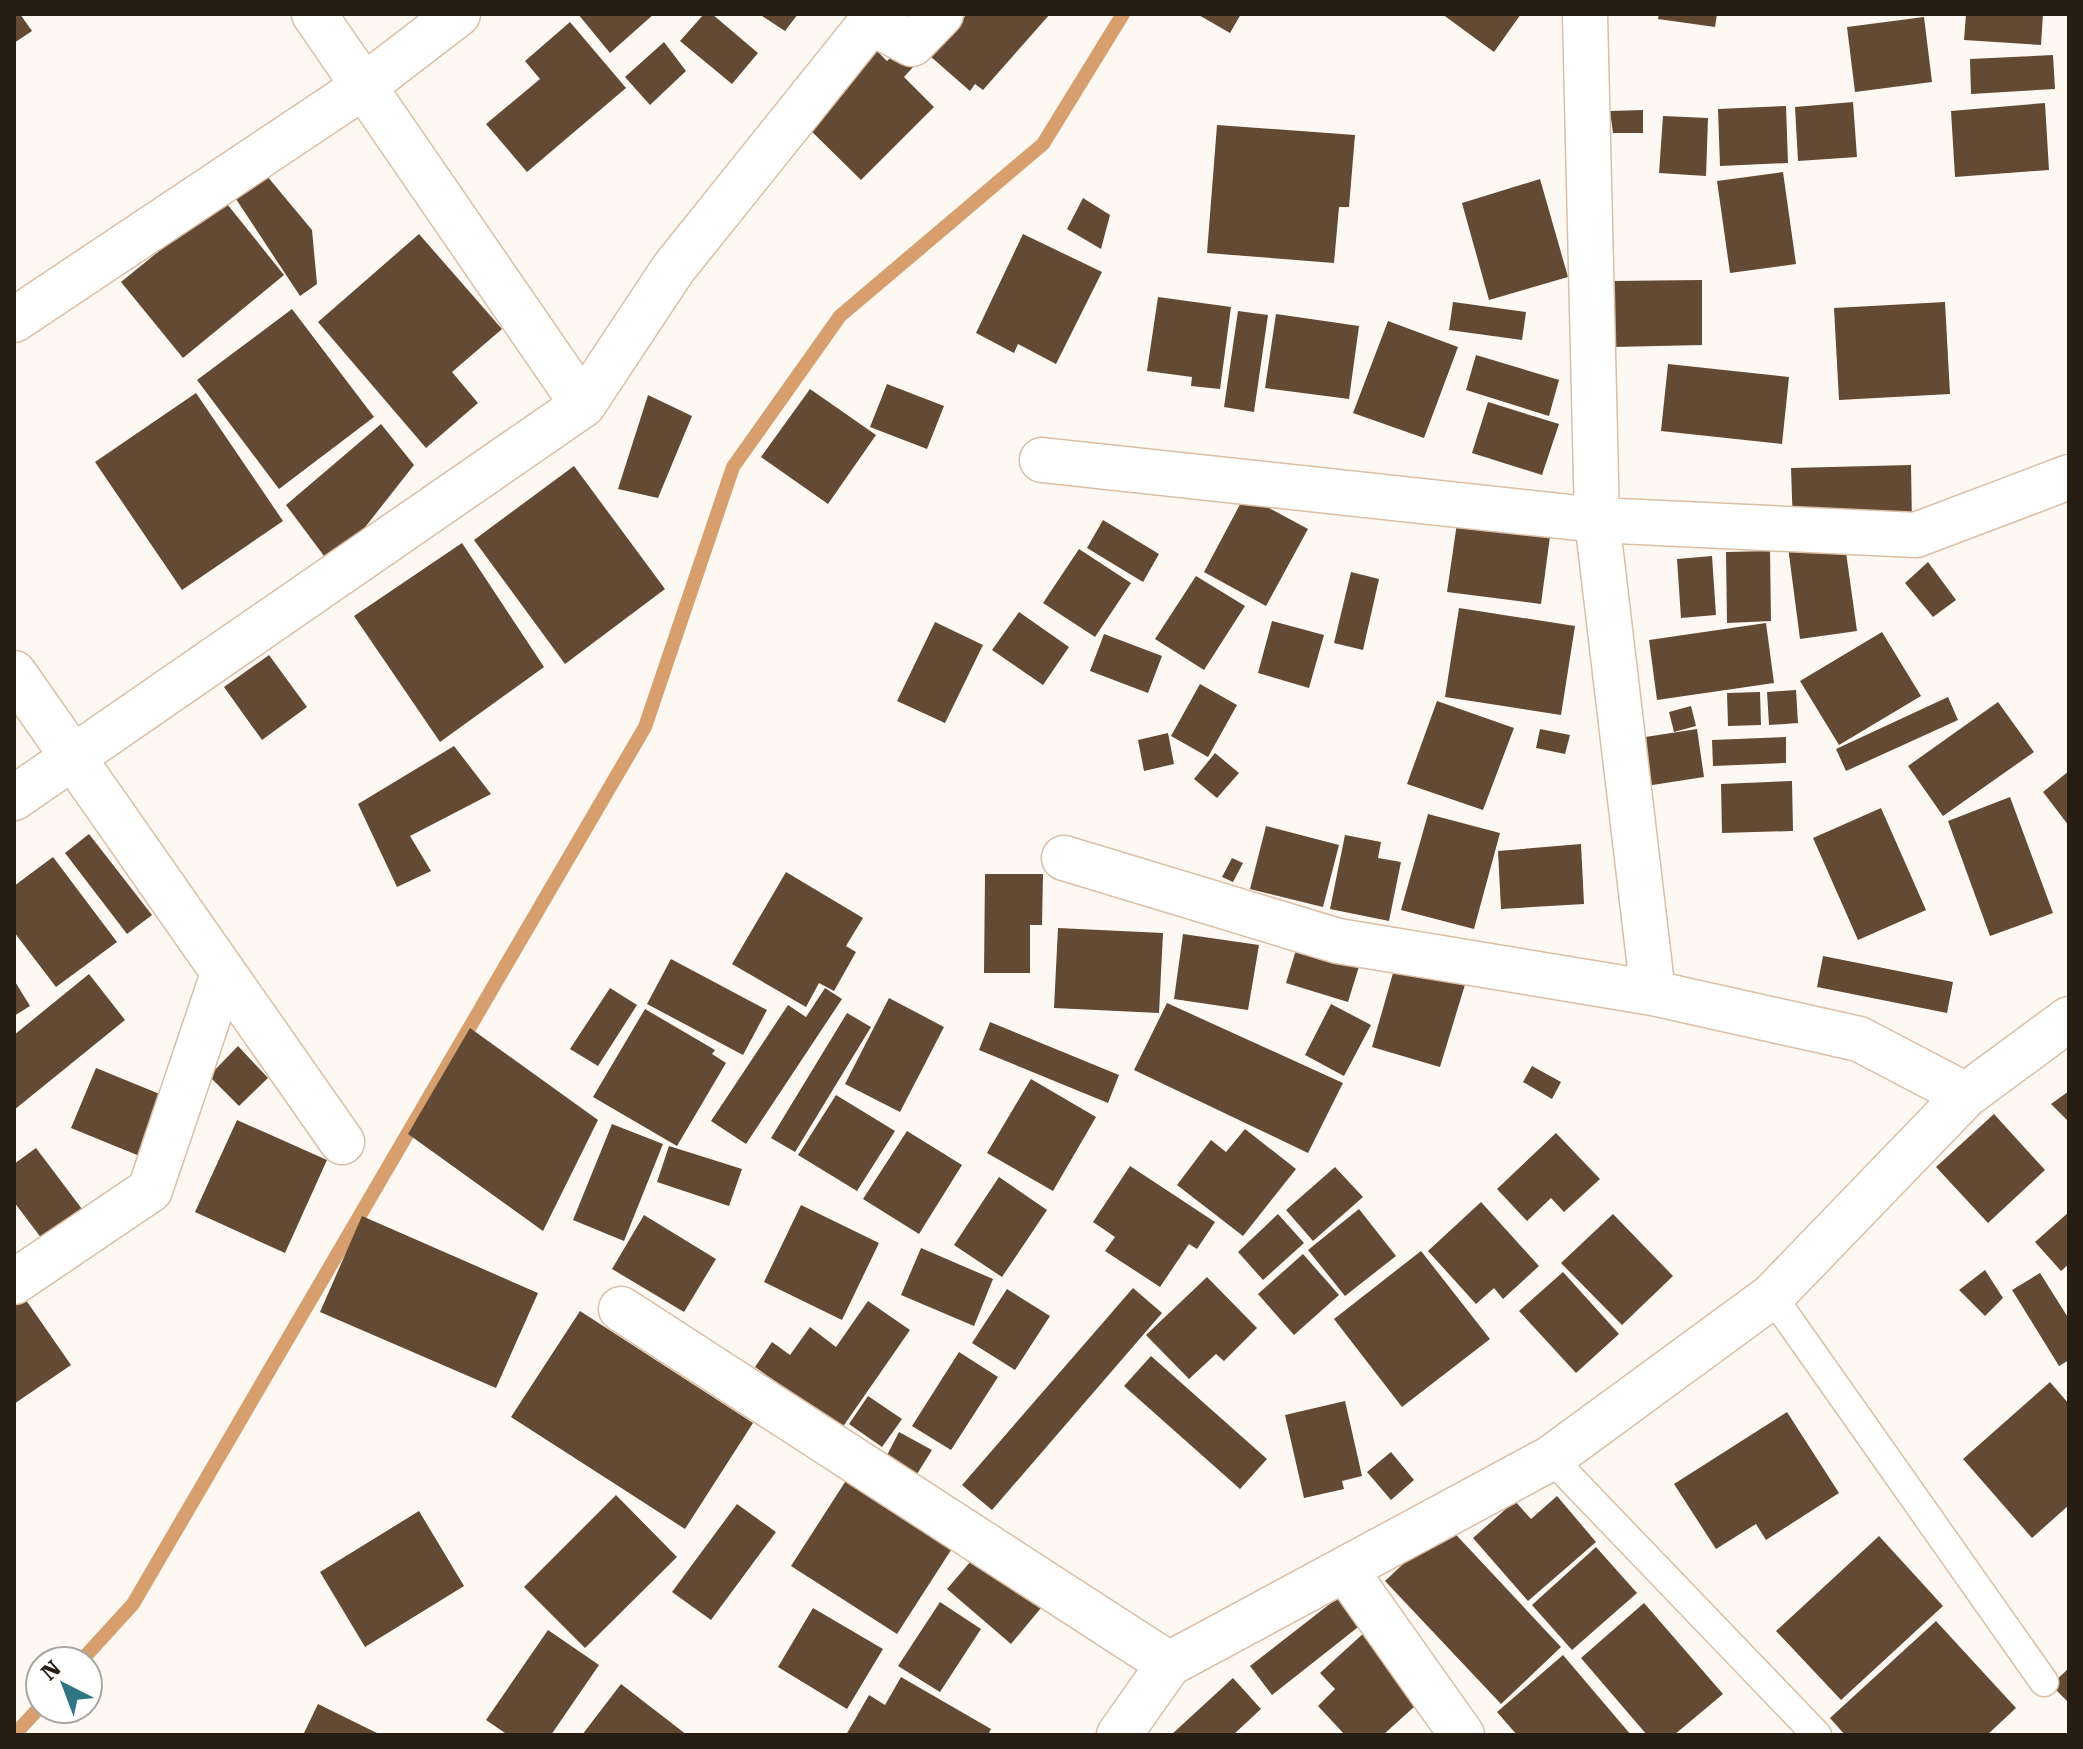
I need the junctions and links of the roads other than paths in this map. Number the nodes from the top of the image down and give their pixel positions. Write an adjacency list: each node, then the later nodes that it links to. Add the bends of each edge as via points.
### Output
1 (314, 14): 5 (street)
2 (458, 14): 5 (street)
3 (941, 14): 7 (street, via 912,44 871,22 673,269)
4 (1585, 14): 10 (street)
5 (363, 87): 6 (street); 7 (street)
6 (14, 320)
7 (583, 405): 12 (street)
8 (1042, 460): 10 (street)
9 (2069, 477): 10 (street, via 1916,535)
10 (1597, 520): 16 (street)
11 (14, 673): 12 (street)
12 (73, 760): 13 (street); 15 (street)
13 (14, 798)
14 (1064, 858): 16 (street, via 1338,941)
15 (223, 974): 19 (street); 20 (street, via 150,1190)
16 (1653, 993): 18 (street, via 1859,1039)
17 (2069, 1019): 18 (street)
18 (1966, 1095): 21 (street)
19 (342, 1142)
20 (14, 1282)
21 (1772, 1296): 23 (street); 26 (lane)
22 (621, 1309): 25 (street)
23 (1551, 1458): 24 (street); 29 (lane)
24 (1346, 1571): 25 (street); 28 (street)
25 (1169, 1664): 27 (street)
26 (2044, 1682)
27 (1119, 1735)
28 (1462, 1735)
29 (1817, 1735)

